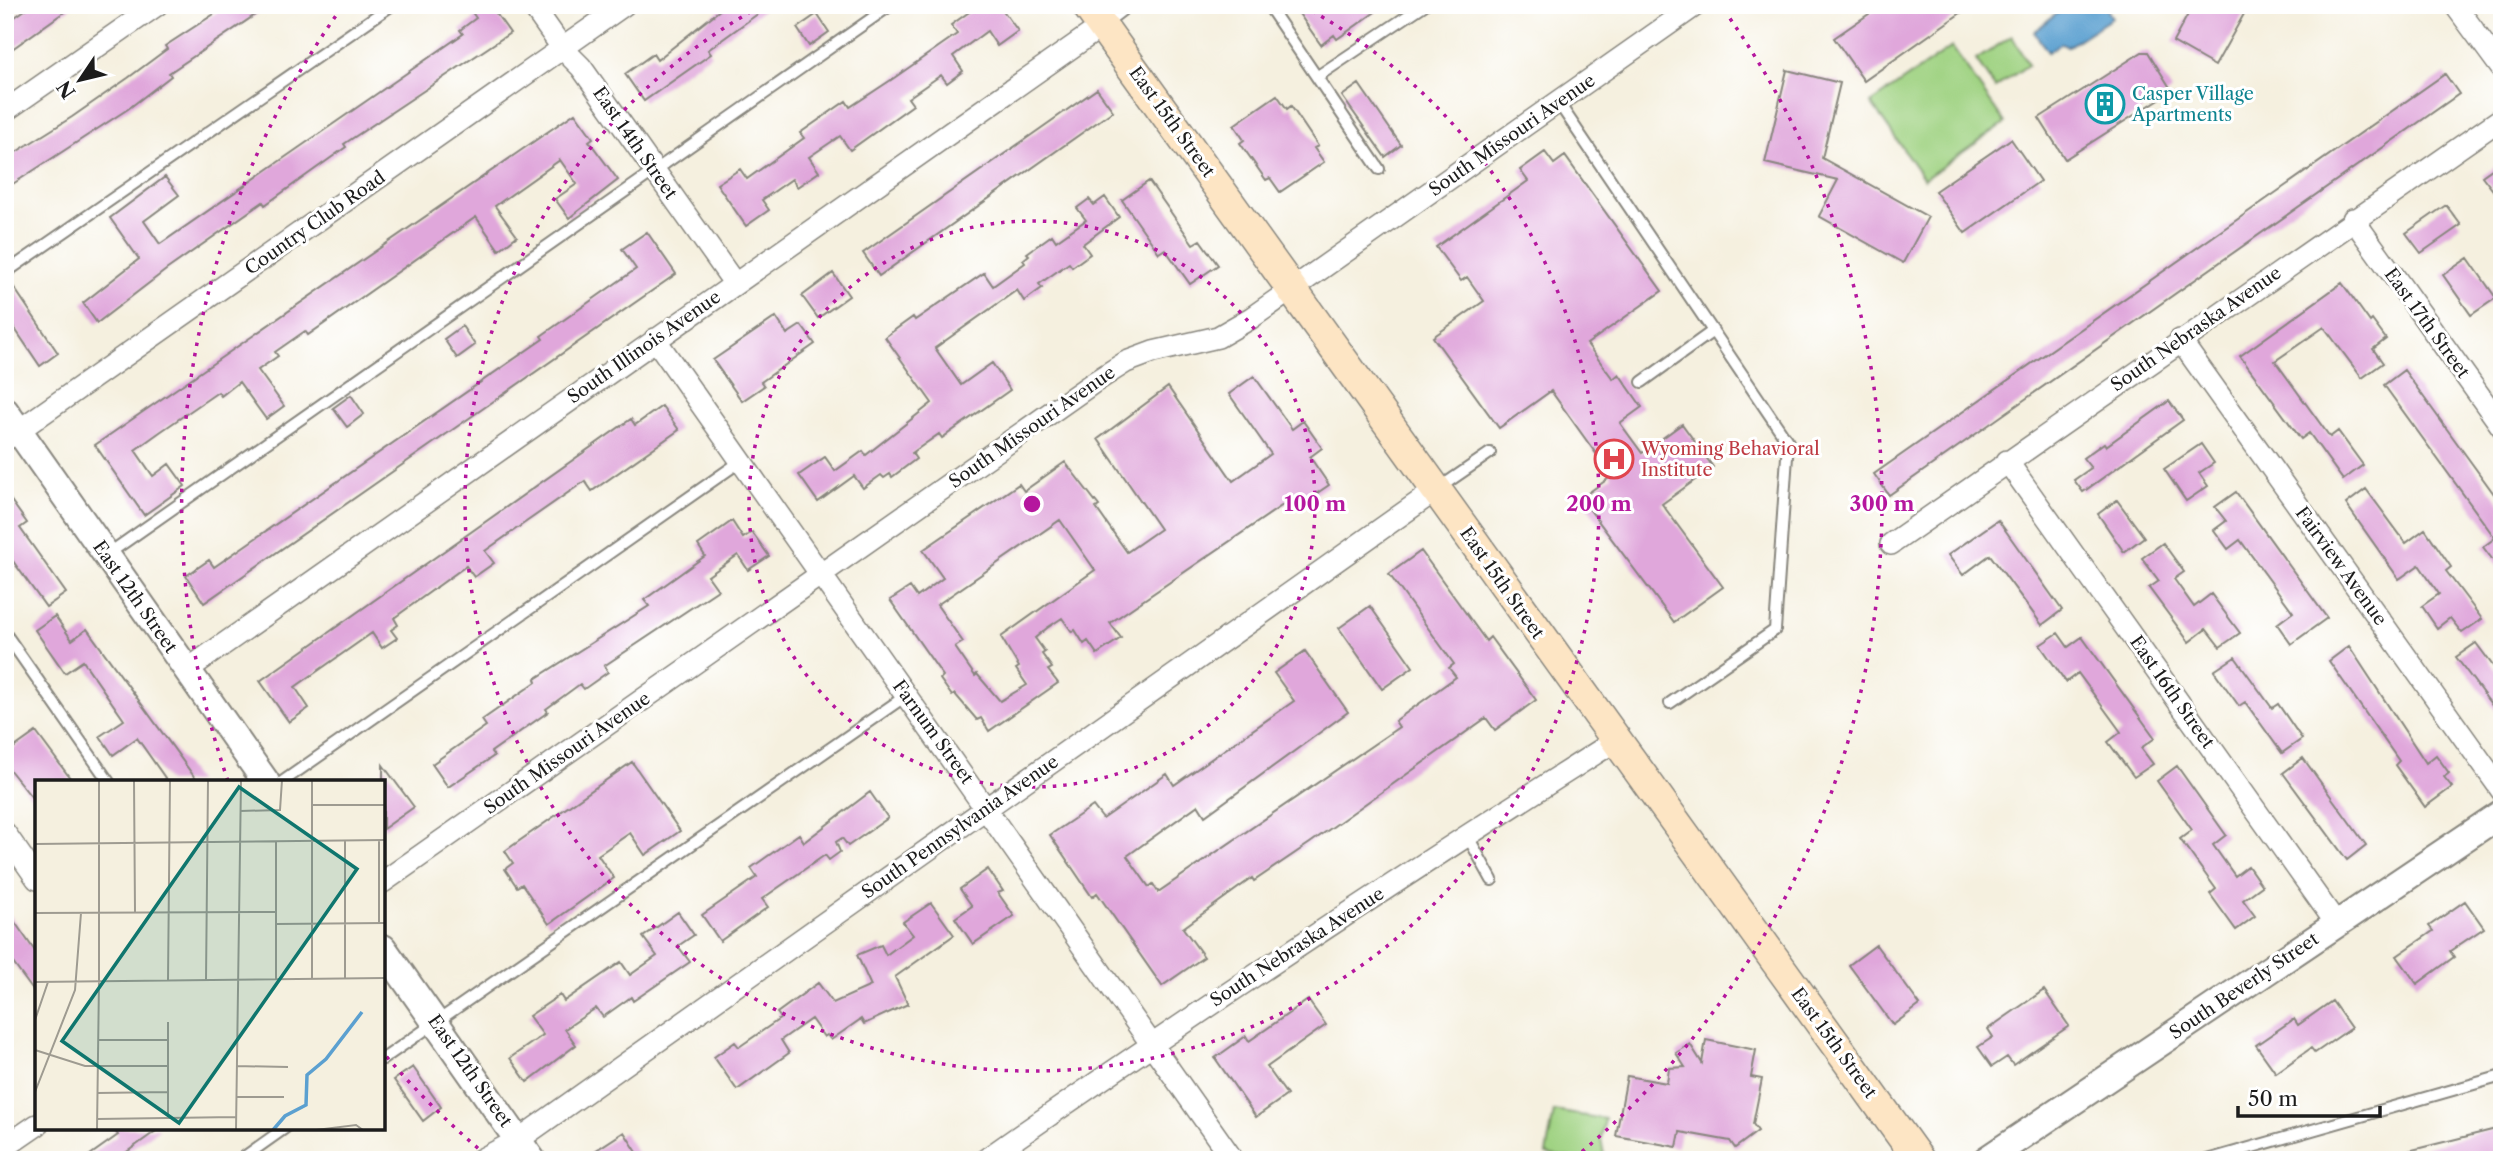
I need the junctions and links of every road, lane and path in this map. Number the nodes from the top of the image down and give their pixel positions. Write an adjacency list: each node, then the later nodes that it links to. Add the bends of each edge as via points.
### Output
1 (157, 5): 16 (street)
2 (392, 5): 21 (lane)
3 (531, 5): 12 (street, East 14th Street)
4 (624, 5): 12 (street, Country Club Road)
5 (891, 5): 19 (lane)
6 (1129, 5): 11 (lane)
7 (1268, 5): 14 (lane)
8 (1424, 5): 14 (lane)
9 (1696, 5): 15 (street, South Missouri Avenue)
10 (2455, 5): 13 (street)
11 (1095, 16): 22 (street, South Illinois Avenue); 23 (main road, East 15th Street)
12 (563, 49): 19 (street, East 14th Street); 28 (street, Country Club Road)
13 (2502, 69)
14 (1318, 76): 18 (lane)
15 (1558, 102): 23 (street, South Missouri Avenue); 24 (lane)
16 (5, 111)
17 (2502, 118): 20 (street, South Nebraska Avenue)
18 (1379, 169)
19 (655, 172): 22 (street, East 14th Street); 35 (lane)
20 (2353, 219): 26 (street, South Nebraska Avenue); 29 (street, East 17th Street)
21 (5, 273)
22 (735, 284): 25 (street, South Illinois Avenue)
23 (1292, 289): 33 (main road, East 15th Street); 36 (street, South Missouri Avenue, via 1218,337 1126,362)
24 (1713, 331): 27 (lane); 40 (lane, via 1788,442 1775,630)
25 (655, 339): 31 (street, Farnum Street); 38 (street, South Illinois Avenue)
26 (2180, 340): 32 (street, South Nebraska Avenue); 45 (street, Fairview Avenue)
27 (1642, 382)
28 (10, 427): 35 (street, East 12th Street)
29 (2502, 427)
30 (1490, 453): 33 (lane)
31 (741, 461): 36 (street, Farnum Street); 44 (lane)
32 (2007, 461): 34 (street, South Nebraska Avenue); 53 (street, East 16th Street)
33 (1436, 490): 41 (main road, East 15th Street); 46 (street, South Pennsylvania Avenue)
34 (1891, 544)
35 (106, 556): 38 (street, East 12th Street)
36 (821, 575): 39 (street, Farnum Street); 52 (street, South Missouri Avenue)
37 (5, 633): 42 (lane)
38 (187, 670): 43 (street, East 12th Street)
39 (907, 695): 46 (street, Farnum Street); 55 (lane)
40 (1670, 703)
41 (1615, 741): 49 (street, South Nebraska Avenue); 67 (main road, East 15th Street)
42 (107, 780)
43 (265, 780)
44 (285, 780)
45 (2502, 791)
46 (988, 808): 56 (street, Farnum Street); 62 (street, South Pennsylvania Avenue)
47 (2502, 813): 53 (street, South Beverly Street)
48 (5, 833): 50 (street)
49 (1467, 835): 51 (lane); 56 (street, South Nebraska Avenue)
50 (35, 876)
51 (1492, 880)
52 (385, 881)
53 (2336, 923): 68 (street, South Beverly Street)
54 (385, 951): 55 (street, East 12th Street)
55 (436, 1022): 57 (lane); 62 (street, East 12th Street)
56 (1151, 1044): 65 (street, South Nebraska Avenue); 66 (street, Farnum Street)
57 (385, 1058)
58 (2502, 1076): 69 (lane)
59 (35, 1126): 61 (street)
60 (282, 1130): 63 (lane)
61 (5, 1147)
62 (525, 1150): 64 (street, South Pennsylvania Avenue)
63 (240, 1160)
64 (480, 1160)
65 (985, 1160)
66 (1233, 1160)
67 (1919, 1160)
68 (1986, 1160)
69 (2207, 1160)

